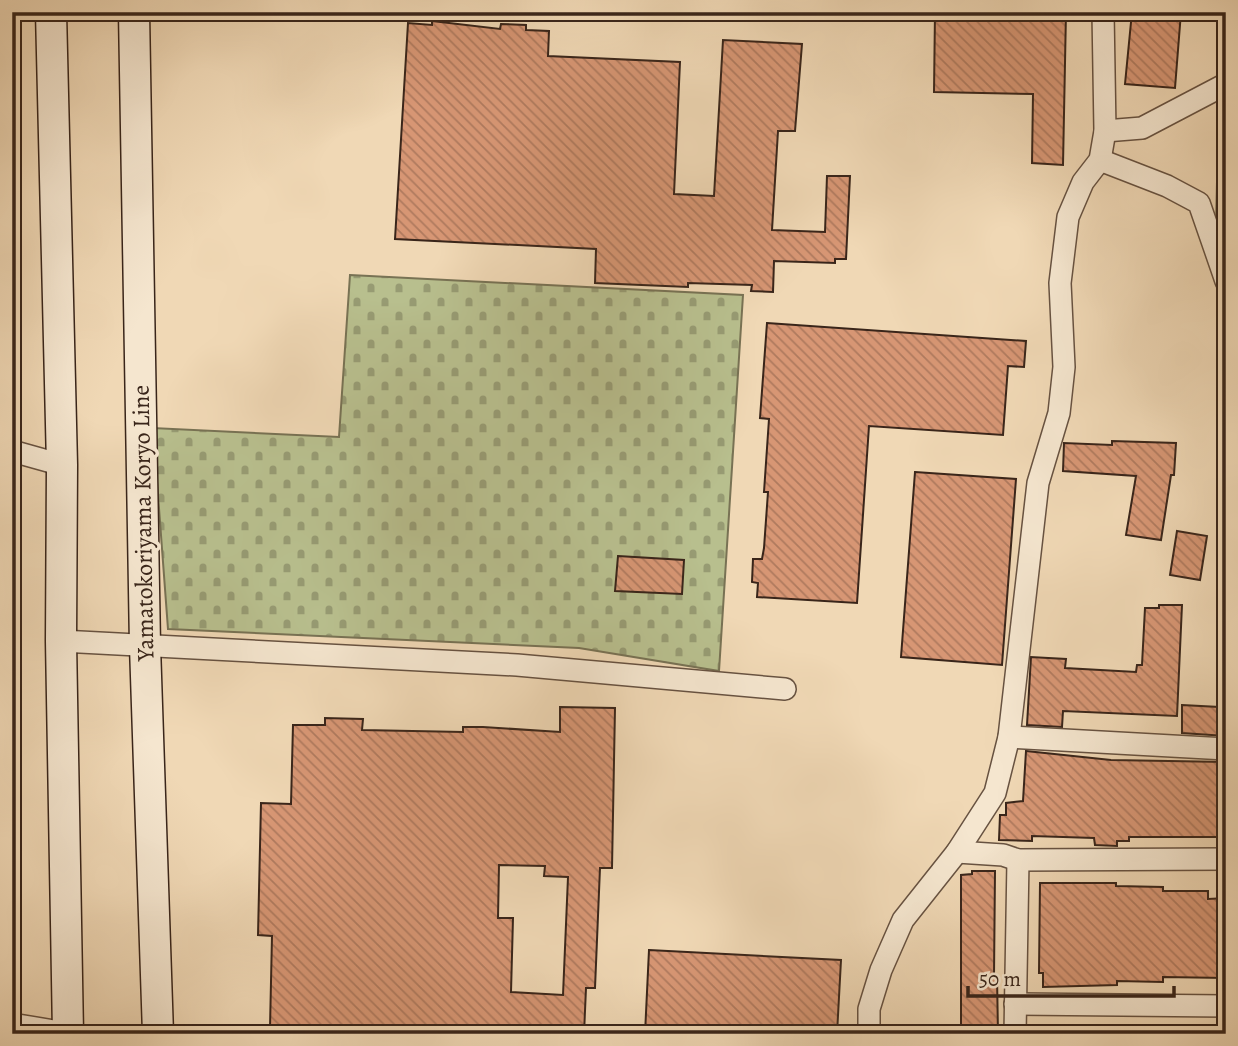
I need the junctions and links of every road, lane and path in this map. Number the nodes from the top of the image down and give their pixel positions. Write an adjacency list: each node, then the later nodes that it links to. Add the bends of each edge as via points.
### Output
1 (51, 12): 9 (main road)
2 (134, 12): 11 (main road, Yamatokoriyama Koryo Line)
3 (1103, 12): 5 (street)
4 (1226, 83): 5 (street, via 1142,128)
5 (1105, 131): 6 (street)
6 (1100, 160): 7 (street, via 1199,203); 13 (street, via 1083,182 1068,217 1060,283 1064,367 1059,413 1038,483)
7 (1226, 281)
8 (12, 451): 9 (street)
9 (62, 465): 10 (main road)
10 (61, 641): 11 (street); 21 (main road)
11 (145, 646): 12 (street, via 517,665); 22 (main road, Yamatokoriyama Koryo Line)
12 (785, 690)
13 (1009, 737): 14 (street); 15 (street, via 995,793)
14 (1226, 749)
15 (957, 852): 17 (street); 23 (street, via 903,920 873,996)
16 (1226, 859): 17 (street)
17 (1018, 860): 18 (street)
18 (1015, 1004): 19 (street); 24 (street)
19 (1226, 1006)
20 (12, 1024): 21 (street)
21 (69, 1033)
22 (158, 1034)
23 (869, 1034)
24 (1015, 1034)

